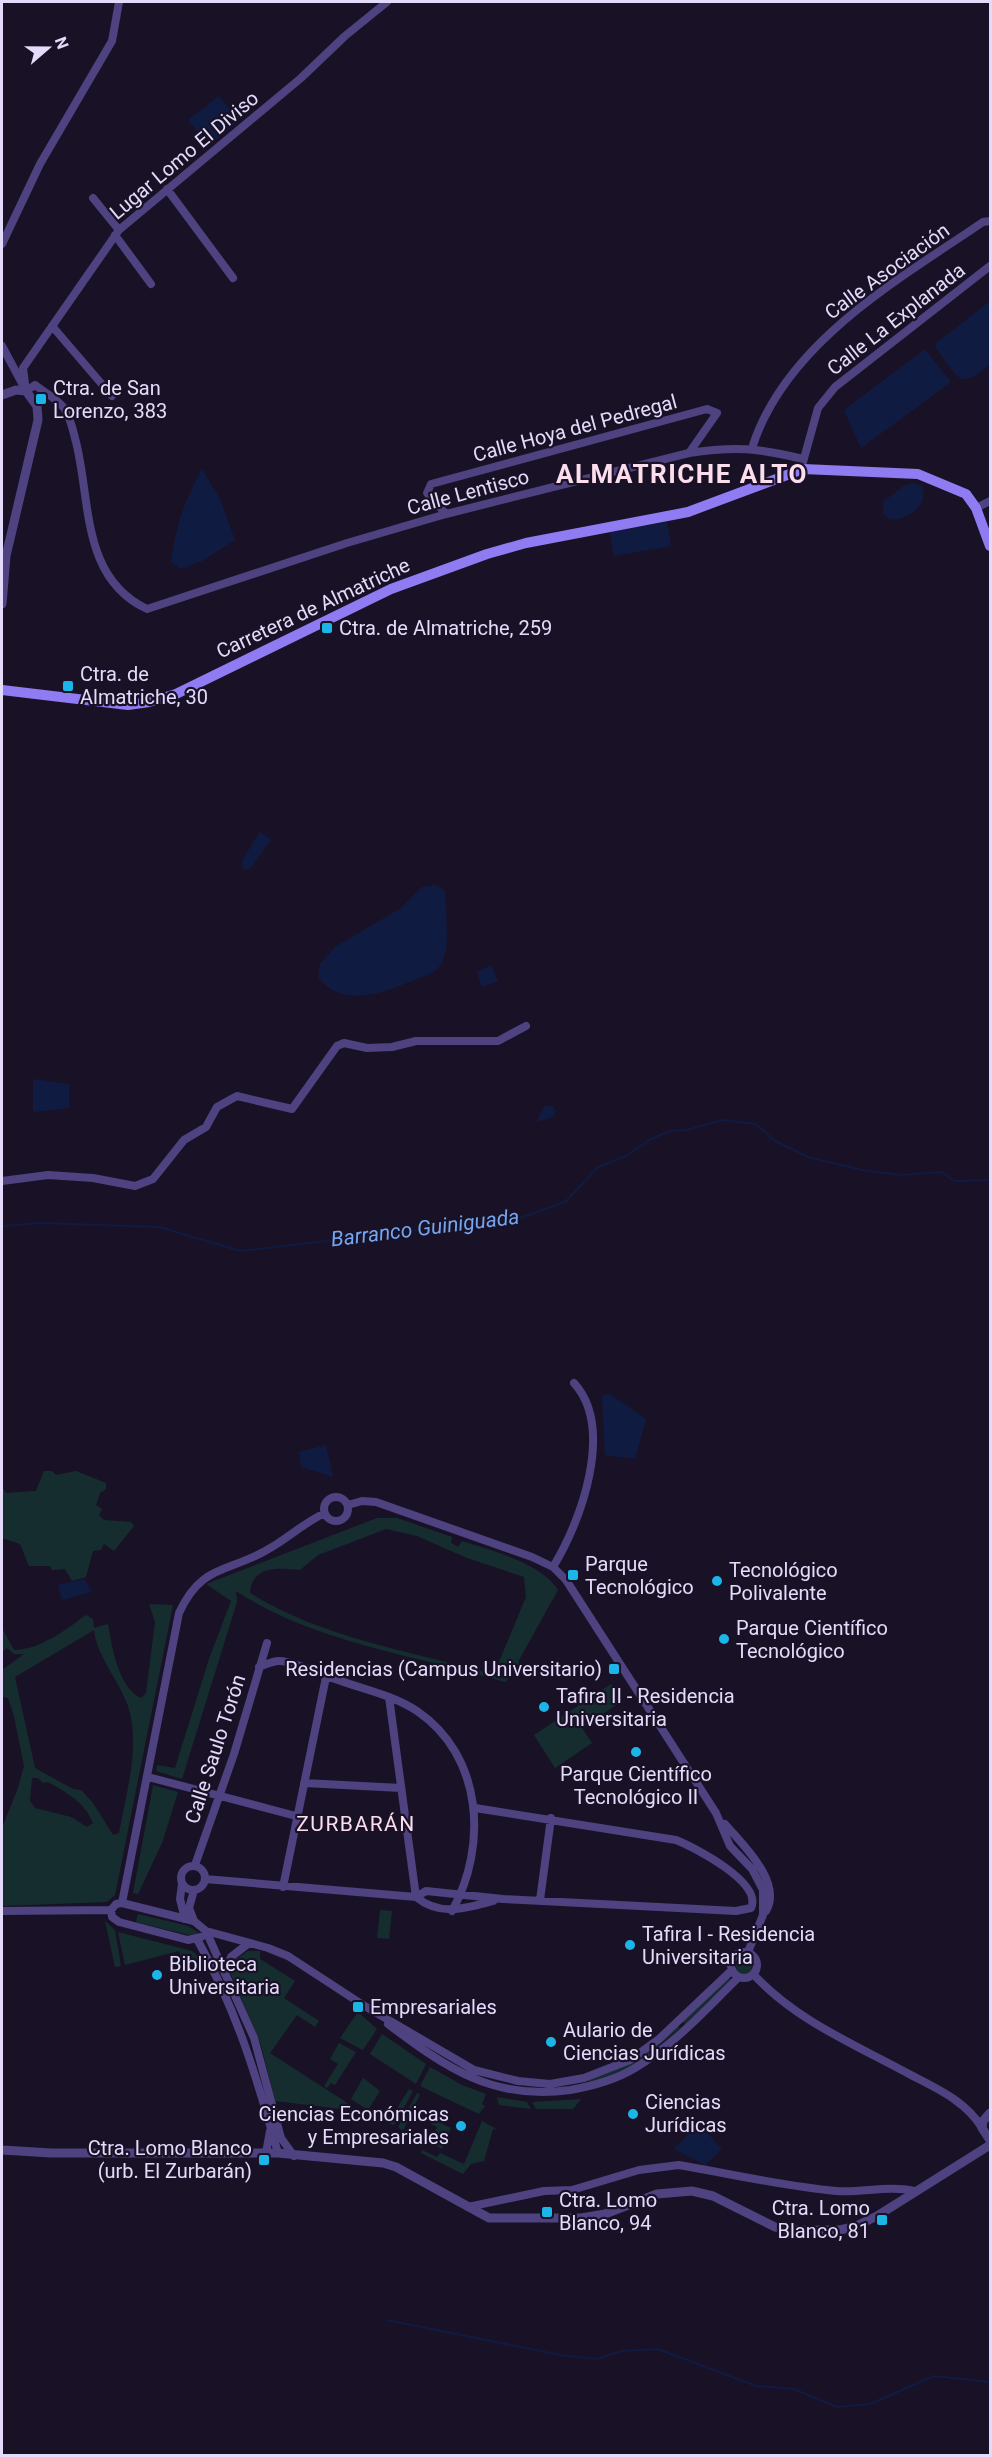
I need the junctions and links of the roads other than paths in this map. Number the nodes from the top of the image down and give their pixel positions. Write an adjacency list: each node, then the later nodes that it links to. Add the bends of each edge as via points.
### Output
1 (119, 2): 7 (street, via 112,41 40,164)
2 (387, 2): 3 (street, Lugar Lomo El Diviso)
3 (166, 189): 6 (street, Lugar Lomo El Diviso); 9 (street)
4 (93, 198): 6 (street)
5 (990, 221): 16 (street, Calle Asociación, via 983,222 857,309 828,336 800,366 760,423)
6 (117, 232): 10 (street); 11 (street, Lugar Lomo El Diviso)
7 (2, 244)
8 (990, 266): 18 (street, Calle La Explanada, via 835,387 818,408)
9 (233, 278)
10 (151, 284)
11 (52, 326): 13 (street, Lugar Lomo El Diviso, via 23,368); 15 (street)
12 (2, 346): 13 (street)
13 (26, 391): 14 (street); 21 (street, Calle Lentisco, via 35,385 63,406 79,454 93,541 108,575 132,602 147,609); 23 (street, via 37,406 38,420 6,556)
14 (2, 395)
15 (112, 396)
16 (752, 448): 17 (street, Calle Lentisco); 18 (street, Calle Lentisco)
17 (689, 453): 21 (street, Calle Lentisco); 21 (street, Calle Hoya del Pedregal, via 717,413 707,409 431,484 426,493)
18 (803, 464): 20 (main road, Carretera de Almatriche, via 918,474 966,494); 24 (main road, Carretera de Almatriche, via 688,512 487,554 391,589 176,694 149,702 128,705)
19 (990, 501): 20 (street)
20 (976, 508): 22 (main road, Carretera de Almatriche)
21 (446, 514)
22 (990, 546)
23 (2, 604)
24 (2, 690)
25 (526, 1026): 26 (street, via 498,1041 416,1041 367,1048 344,1043 337,1046 292,1109 237,1096 217,1107 206,1127 184,1140 153,1179 135,1186 48,1175)
26 (2, 1181)
27 (574, 1383): 30 (street, via 590,1408 593,1448 578,1511)
28 (348, 1505): 29 (street, via 347,1515 340,1521 330,1521); 29 (street, via 341,1497 331,1497 323,1505); 30 (street, via 376,1502 532,1557)
29 (323, 1514): 35 (street, via 263,1552 210,1574 187,1594 179,1612)
30 (552, 1568): 59 (street, via 566,1580 716,1814 730,1846 759,1879 763,1915)
31 (267, 1643): 32 (street, Calle Saulo Torón)
32 (259, 1667): 33 (street, via 279,1661); 38 (street, Calle Saulo Torón)
33 (326, 1677): 34 (street); 36 (street)
34 (390, 1697): 37 (street); 39 (street, via 438,1729 468,1778)
35 (148, 1777): 38 (street); 51 (street)
36 (304, 1783): 37 (street); 40 (street)
37 (401, 1788): 48 (street)
38 (219, 1798): 40 (street); 42 (street, Calle Saulo Torón)
39 (475, 1808): 41 (street); 47 (street, via 472,1862)
40 (296, 1816): 45 (street)
41 (550, 1818): 50 (street); 50 (street, via 676,1840 695,1848 747,1886 753,1896 751,1908 736,1911)
42 (195, 1865): 43 (street, via 203,1870); 44 (street, via 186,1867 180,1875)
43 (205, 1880): 45 (street); 46 (street)
44 (182, 1884): 46 (street); 55 (street, via 180,1899)
45 (283, 1887): 48 (street)
46 (194, 1890): 55 (street)
47 (460, 1896): 48 (street, via 426,1891); 49 (street); 54 (street)
48 (416, 1897): 54 (street, via 426,1906)
49 (502, 1899): 50 (street); 54 (street)
50 (540, 1900)
51 (122, 1903): 52 (street); 55 (street)
52 (111, 1910): 53 (street); 57 (street, via 112,1917 120,1922)
53 (2, 1911)
54 (452, 1911)
55 (190, 1920): 56 (street)
56 (206, 1931): 57 (street); 58 (street); 61 (street)
57 (197, 1939): 67 (street, via 235,2014)
58 (249, 1943): 61 (street, via 231,1957); 64 (street, via 288,1956)
59 (748, 1952): 60 (street, via 734,1955); 62 (street, via 757,1962)
60 (731, 1971): 63 (street); 64 (street, via 659,2039 630,2060 584,2078 550,2084 474,2070)
61 (225, 1974): 74 (street, via 254,2038 281,2139)
62 (754, 1975): 63 (street); 65 (street, via 801,2016 945,2093)
63 (738, 1978): 64 (street, via 665,2047 635,2068 608,2081 549,2093 492,2087 470,2078 432,2057)
64 (363, 2005)
65 (973, 2113): 66 (street); 68 (street)
66 (990, 2114): 68 (street)
67 (271, 2127): 72 (street); 73 (street)
68 (986, 2134): 71 (street)
69 (990, 2145): 71 (street)
70 (2, 2150): 72 (street)
71 (979, 2151): 75 (street)
72 (266, 2153): 73 (street)
73 (278, 2153): 74 (street)
74 (294, 2156): 76 (street, via 383,2163)
75 (914, 2192): 76 (street, via 899,2188 856,2193 829,2190 679,2165 587,2183 572,2190 544,2191); 76 (street, via 877,2216 839,2230 776,2227 692,2190 657,2194 605,2214 580,2218 489,2218)
76 (466, 2208)

